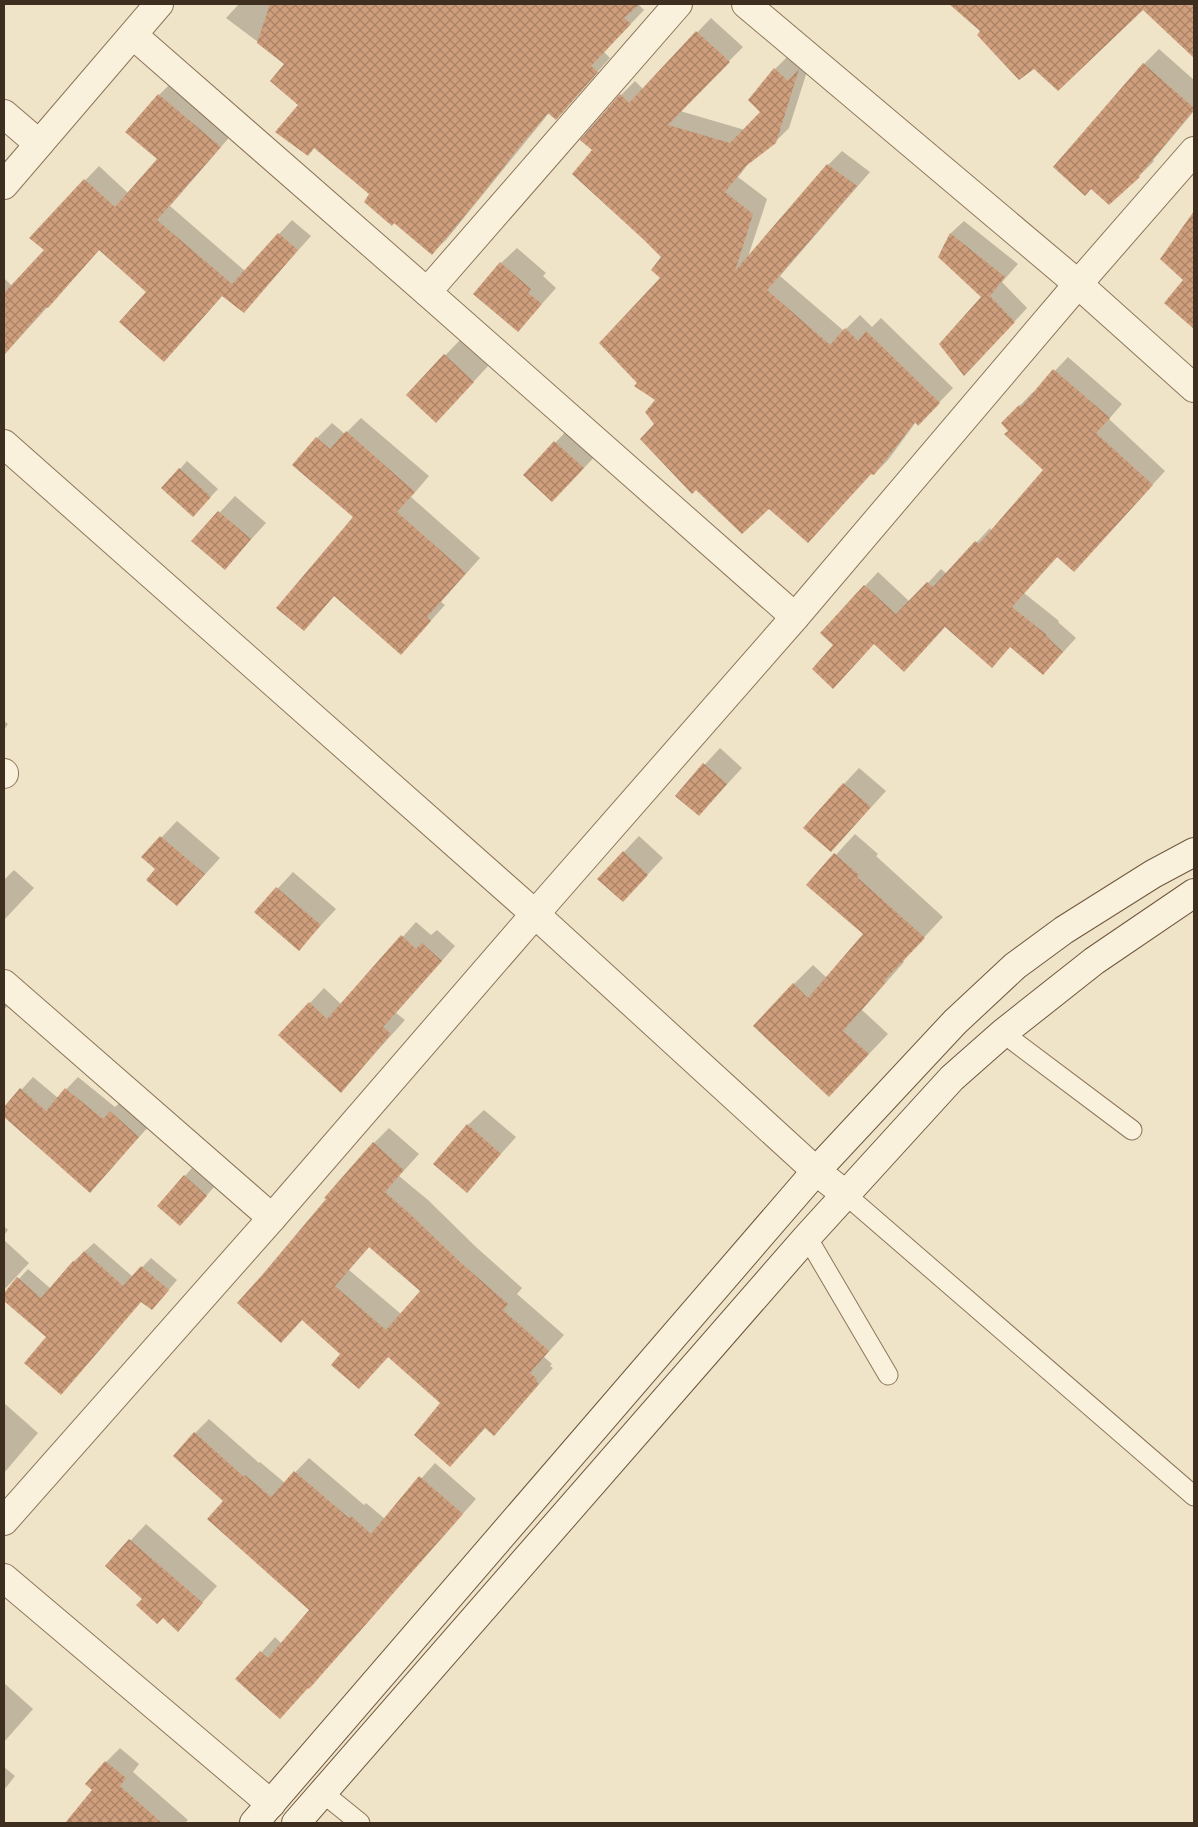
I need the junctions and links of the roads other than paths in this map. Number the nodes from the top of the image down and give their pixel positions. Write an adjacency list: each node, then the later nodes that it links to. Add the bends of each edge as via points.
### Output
1 (159, 4): 4 (street)
2 (678, 4): 10 (street)
3 (746, 4): 9 (street)
4 (133, 35): 6 (street); 10 (street)
5 (4, 114): 6 (street)
6 (39, 144): 8 (street)
7 (1194, 151): 9 (street)
8 (4, 185)
9 (1078, 284): 11 (street); 13 (street)
10 (427, 292): 13 (street)
11 (1194, 388)
12 (4, 444): 16 (street)
13 (795, 618): 16 (street)
14 (1194, 852): 20 (street, via 1064,930 1015,966 955,1022)
15 (1193, 896): 18 (street, via 1094,961)
16 (535, 914): 20 (street); 22 (street)
17 (4, 984): 22 (street)
18 (1003, 1033): 19 (lane); 21 (street, via 952,1078)
19 (1132, 1130)
20 (816, 1171): 21 (street); 29 (street)
21 (845, 1194): 23 (street); 25 (lane)
22 (272, 1218): 26 (street)
23 (807, 1237): 24 (lane); 28 (street)
24 (888, 1374)
25 (1194, 1496)
26 (4, 1522)
27 (4, 1578): 29 (street)
28 (323, 1793): 30 (street); 31 (lane)
29 (263, 1814)
30 (296, 1823)
31 (360, 1823)

